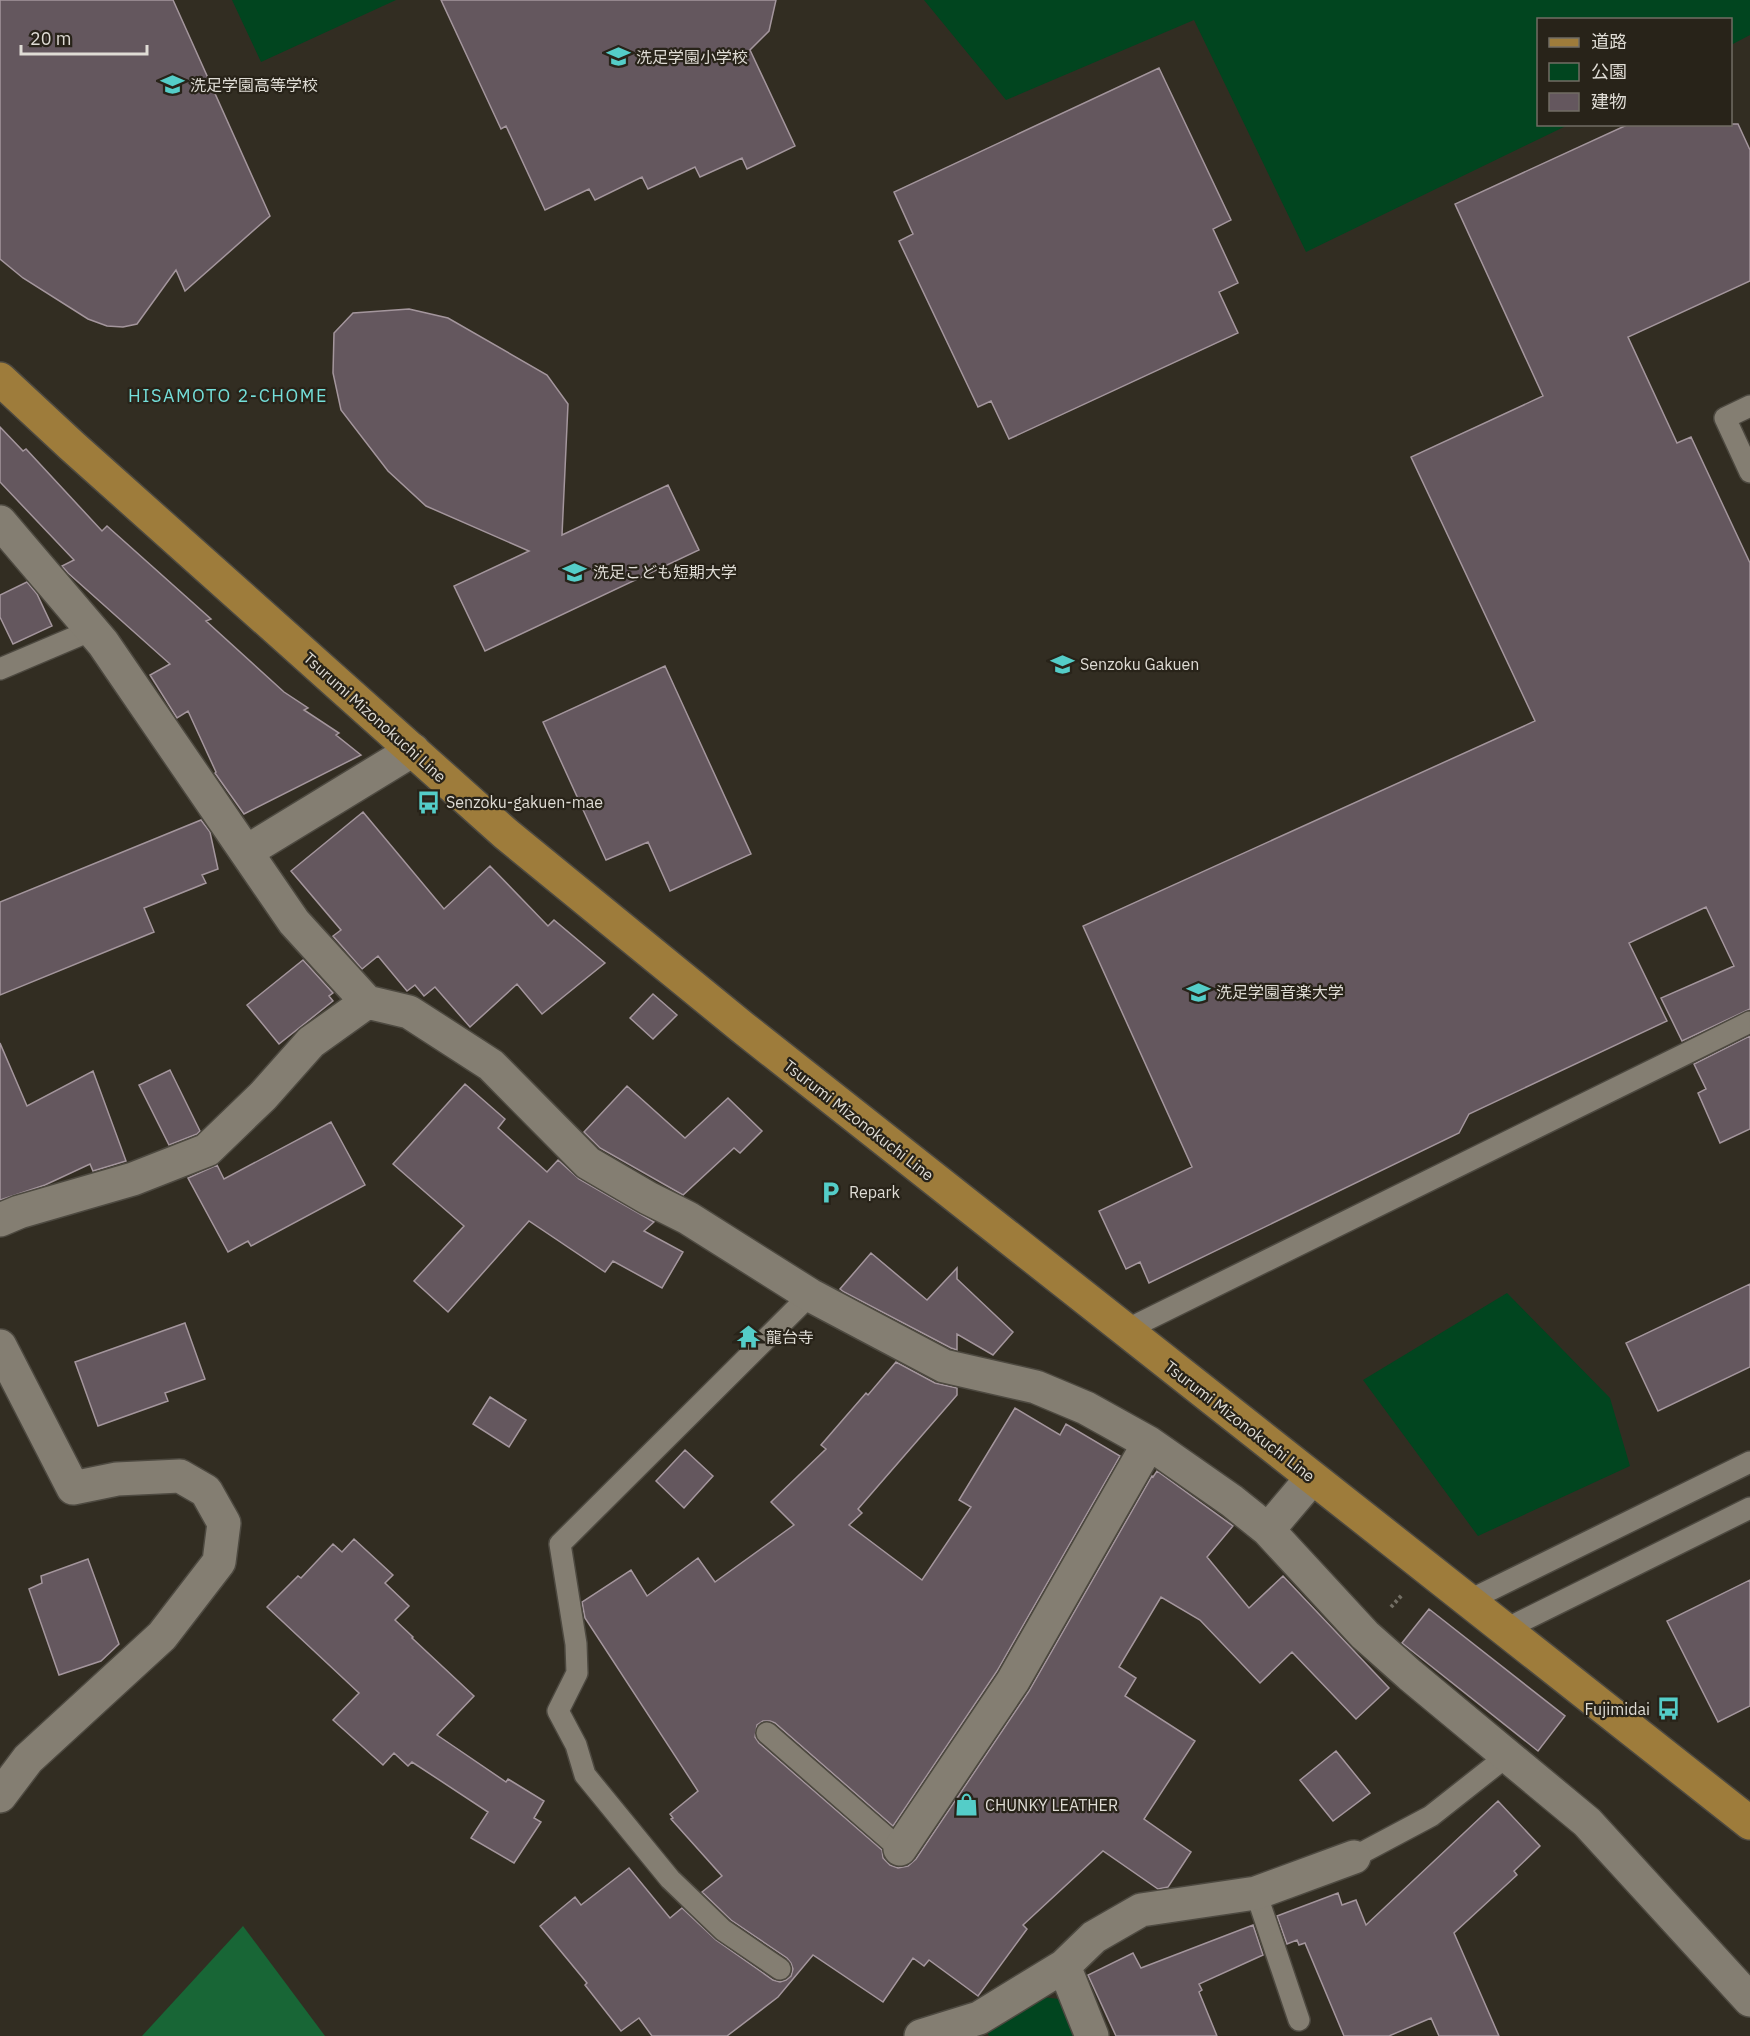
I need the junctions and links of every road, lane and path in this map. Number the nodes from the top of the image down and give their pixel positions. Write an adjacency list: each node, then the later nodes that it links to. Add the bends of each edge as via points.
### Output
1 (0, 379): 7 (main road, Tsurumi Mizonokuchi Line)
2 (1750, 406): 3 (lane, via 1725,418)
3 (1750, 472)
4 (0, 522): 5 (street)
5 (92, 630): 6 (lane); 8 (street)
6 (0, 669)
7 (413, 750): 8 (street); 13 (main road, Tsurumi Mizonokuchi Line, via 506,834 724,1012)
8 (246, 852): 9 (street, via 294,921)
9 (367, 1002): 11 (street, via 311,1042 207,1150 133,1179); 12 (street, via 409,1012 491,1065 588,1163 688,1218)
10 (1750, 1022): 13 (lane)
11 (0, 1220)
12 (810, 1295): 15 (street, via 945,1366 1036,1387 1086,1408); 32 (lane, via 560,1545 577,1673 558,1711 576,1745 585,1775 670,1879 723,1930)
13 (1126, 1330): 17 (main road, Tsurumi Mizonokuchi Line)
14 (0, 1346): 26 (street, via 74,1488 117,1479 180,1476 206,1491 224,1523 219,1562 162,1636 28,1759)
15 (1149, 1443): 19 (street); 28 (street, via 1013,1681)
16 (1750, 1462): 21 (lane)
17 (1312, 1478): 19 (street); 20 (main road, Tsurumi Mizonokuchi Line)
18 (1750, 1508): 22 (lane)
19 (1268, 1530): 23 (street)
20 (1427, 1568): 21 (main road, Tsurumi Mizonokuchi Line); 23 (path)
21 (1468, 1601): 22 (main road, Tsurumi Mizonokuchi Line)
22 (1506, 1629): 27 (main road, Tsurumi Mizonokuchi Line)
23 (1365, 1635): 25 (street)
24 (767, 1733): 28 (lane)
25 (1507, 1756): 29 (lane, via 1431,1816); 33 (street, via 1587,1822)
26 (0, 1796)
27 (1750, 1822)
28 (900, 1849)
29 (1354, 1857): 30 (street)
30 (1256, 1893): 31 (street, via 1141,1910 1094,1937); 34 (lane)
31 (1064, 1966): 35 (street, via 979,2018); 36 (street)
32 (780, 1969)
33 (1750, 2000)
34 (1299, 2020)
35 (921, 2036)
36 (1092, 2036)

